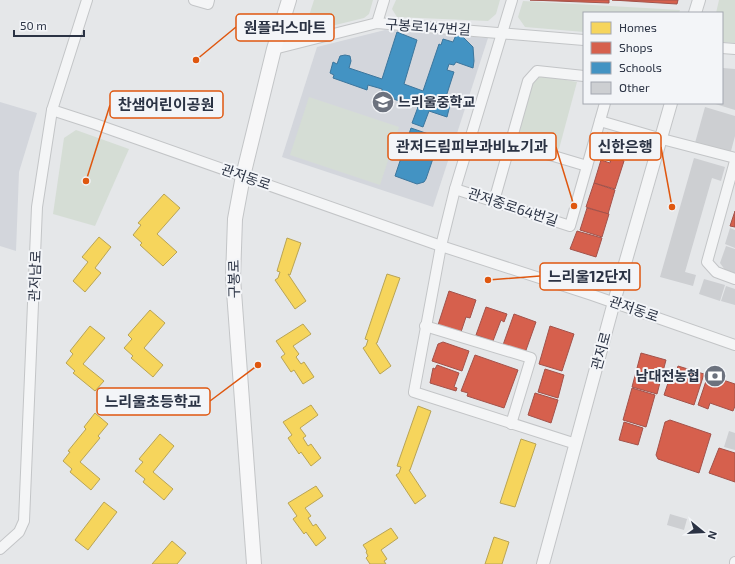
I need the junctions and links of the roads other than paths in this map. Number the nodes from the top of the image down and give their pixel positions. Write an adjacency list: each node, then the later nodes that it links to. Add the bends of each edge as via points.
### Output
1 (87, 0): 18 (street, 관저남로)
2 (194, 0): 7 (street)
3 (288, 0): 13 (main road, 구봉로)
4 (384, 0): 9 (street)
5 (512, 0): 10 (street, 관저중로64번길)
6 (699, 0): 8 (street)
7 (208, 2)
8 (695, 12)
9 (377, 23): 10 (street, 구봉로147번길); 13 (street, 구봉로147번길)
10 (500, 33): 11 (street, 구봉로147번길); 26 (street, 관저중로64번길)
11 (583, 40)
12 (723, 48): 14 (street)
13 (274, 49): 25 (main road, 구봉로)
14 (735, 49)
15 (583, 76): 21 (street, via 537,71 528,81)
16 (605, 104): 19 (street)
17 (671, 104): 20 (street, 관저로)
18 (52, 110): 25 (street, 관저동로); 35 (street, 관저남로, via 37,207 24,521 19,532)
19 (600, 121): 20 (street); 24 (street)
20 (662, 139): 22 (street); 30 (street, 관저로)
21 (510, 143): 24 (street); 27 (street)
22 (735, 158)
23 (735, 161): 29 (street, via 707,262 716,272)
24 (587, 166): 27 (street, 관저중로64번길, via 570,226)
25 (243, 176): 28 (street, 관저동로); 36 (main road, 구봉로, via 235,219 233,278)
26 (456, 189): 27 (street, 관저중로64번길); 28 (street, 관저중로64번길)
27 (494, 201)
28 (441, 246): 30 (street, 관저동로); 31 (street)
29 (735, 279)
30 (614, 302): 32 (street, 관저동로); 34 (street, 관저로)
31 (425, 326): 33 (street, via 414,392); 33 (street, via 531,358)
32 (735, 345)
33 (511, 424): 34 (street)
34 (576, 444): 37 (street, 관저로)
35 (0, 549)
36 (254, 564)
37 (543, 564)

